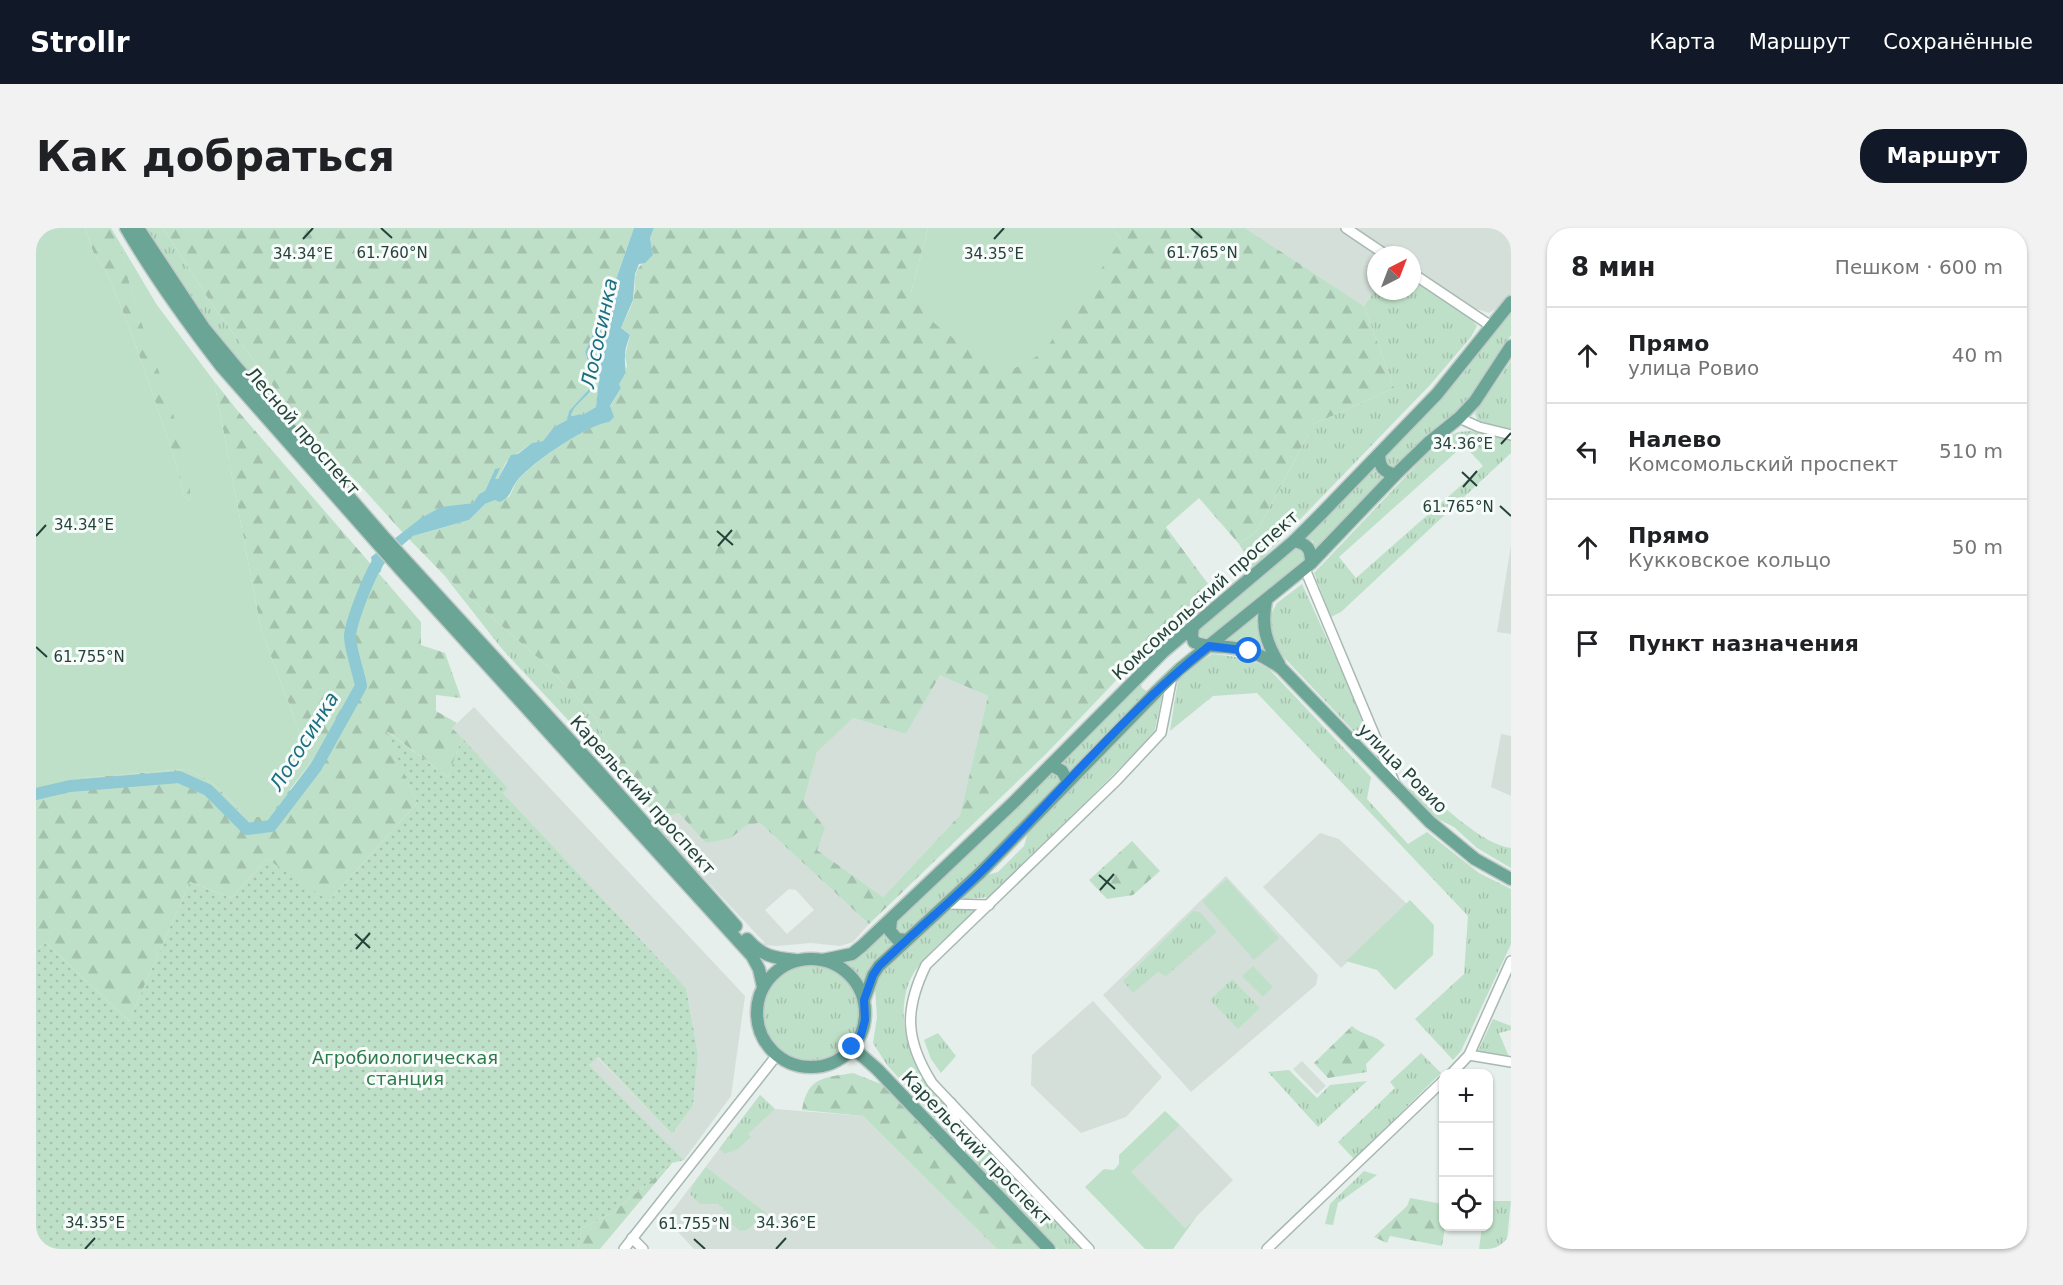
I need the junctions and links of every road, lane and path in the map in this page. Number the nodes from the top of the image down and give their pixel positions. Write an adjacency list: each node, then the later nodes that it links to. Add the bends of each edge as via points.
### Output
1 (126, 228): 13 (main road, Лесной проспект, via 197,335 271,424)
2 (138, 228): 13 (main road, Лесной проспект, via 204,328)
3 (1346, 228): 4 (street)
4 (1373, 246)
5 (1421, 279): 7 (street)
6 (1511, 302): 7 (main road, Комсомольский проспект)
7 (1491, 326): 11 (main road, Комсомольский проспект, via 1437,394)
8 (1511, 346): 9 (main road, via 1475,401)
9 (1459, 418): 10 (street); 12 (main road)
10 (1511, 435)
11 (1379, 455): 12 (main road, via 1383,471); 14 (main road, Комсомольский проспект)
12 (1395, 475): 15 (main road)
13 (326, 478): 18 (main road, Лесной проспект)
14 (1293, 541): 15 (main road, via 1307,545 1311,551); 17 (main road, Комсомольский проспект)
15 (1308, 566): 16 (main road); 27 (street)
16 (1266, 601): 19 (main road); 20 (main road, улица Ровио, via 1263,617 1268,645)
17 (1193, 626): 19 (main road, via 1194,642); 21 (main road, Комсомольский проспект)
18 (472, 640): 25 (main road, Карельский проспект)
19 (1209, 646): 20 (main road, улица Ровио, via 1249,651); 22 (main road)
20 (1281, 668): 27 (main road, улица Ровио)
21 (1143, 672): 23 (main road, via 1143,681); 24 (main road, Комсомольский проспект)
22 (1172, 676): 23 (main road); 30 (street, via 1161,734)
23 (1157, 691): 26 (main road)
24 (1051, 765): 26 (main road, via 1062,771); 31 (main road, Комсомольский проспект)
25 (597, 776): 33 (main road, Карельский проспект, via 758,950); 36 (main road, Карельский проспект, via 752,956)
26 (1068, 782): 29 (main road)
27 (1398, 792): 28 (main road, улица Ровио, via 1452,842)
28 (1511, 879)
29 (946, 904): 30 (street); 32 (main road)
30 (989, 905): 44 (street, via 926,965 912,997 910,1026 918,1057 932,1083)
31 (891, 920): 32 (main road, via 890,931 897,939); 34 (main road, Комсомольский проспект, via 852,954)
32 (907, 940): 37 (main road, via 879,966)
33 (795, 960): 34 (main road); 36 (main road, via 779,969)
34 (823, 960): 37 (main road, via 850,977)
35 (1511, 961): 40 (street)
36 (763, 987): 39 (main road, via 757,1001 757,1024 765,1042)
37 (864, 1000): 38 (main road, via 865,1020)
38 (852, 1047): 39 (main road, via 826,1065 794,1065); 45 (main road, Карельский проспект)
39 (777, 1055): 46 (street)
40 (1469, 1055): 41 (street); 42 (street)
41 (1511, 1062)
42 (1455, 1069)
43 (1439, 1084): 51 (street)
44 (951, 1102): 45 (street, via 962,1147); 50 (street)
45 (958, 1153): 49 (main road, Карельский проспект)
46 (632, 1238): 47 (street); 48 (street)
47 (624, 1249)
48 (643, 1249)
49 (1049, 1249)
50 (1089, 1249)
51 (1266, 1249)

